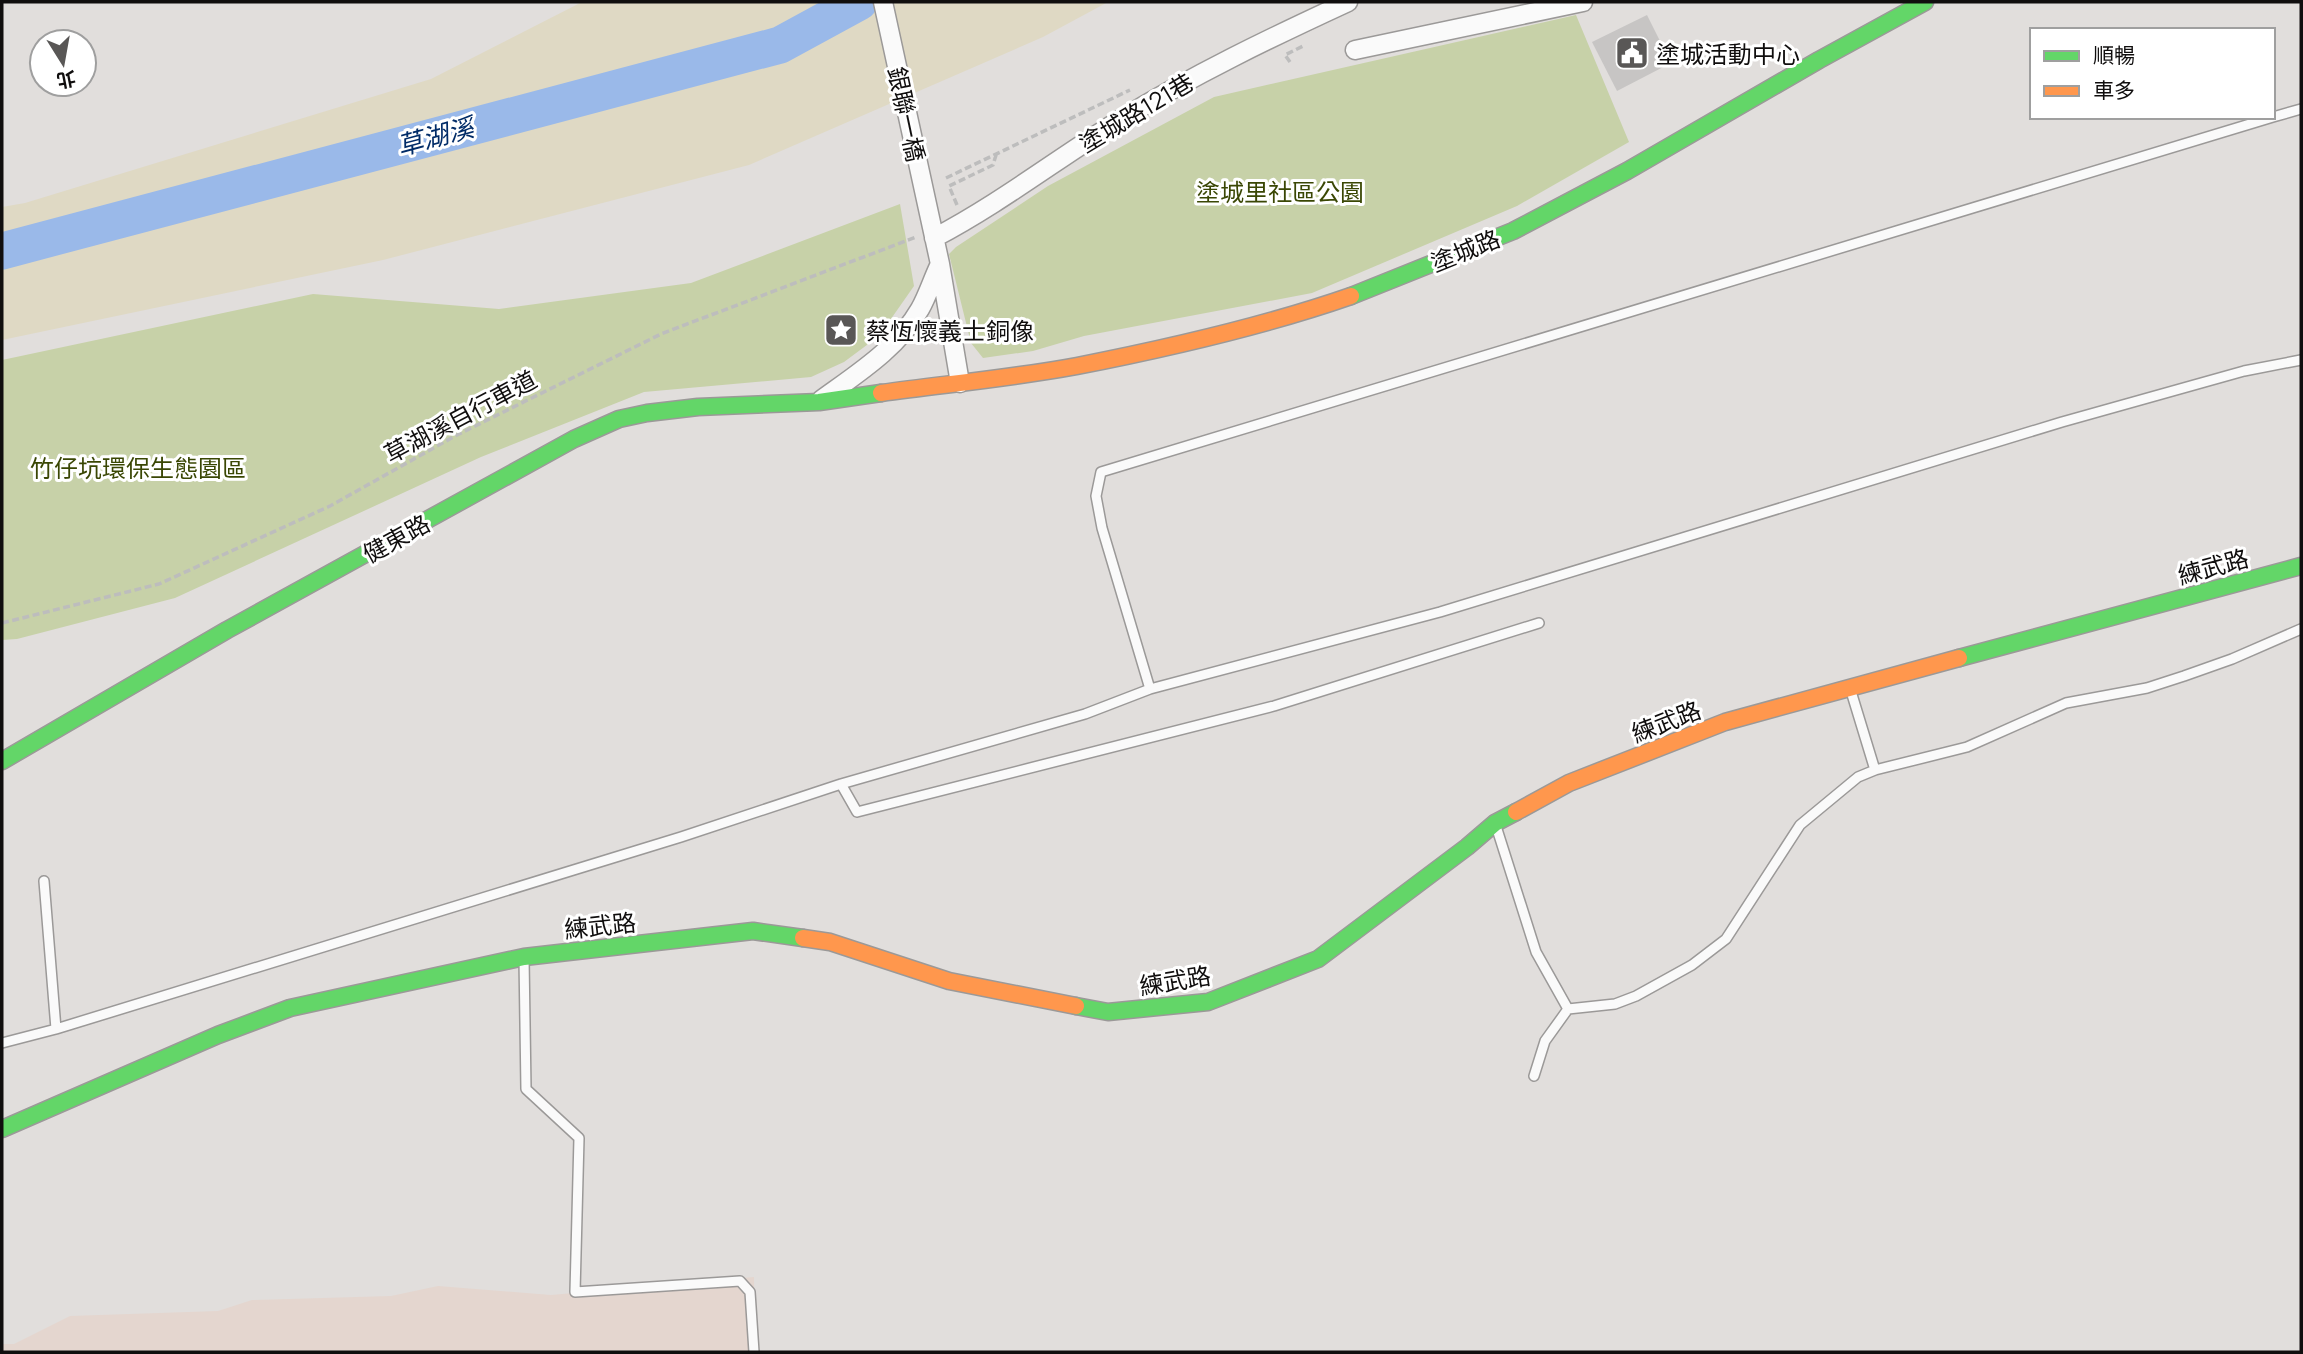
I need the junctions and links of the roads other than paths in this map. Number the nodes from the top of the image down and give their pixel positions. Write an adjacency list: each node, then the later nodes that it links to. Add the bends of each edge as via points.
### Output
1 (883, 2): 9 (street, 銀聯一橋)
2 (1348, 2): 9 (street, 塗城路121巷, via 1198,75 1080,145 987,208)
3 (1583, 2): 5 (street)
4 (1925, 2): 12 (street, 塗城路, via 1513,231 1359,293 1187,342 1075,366)
5 (1355, 50)
6 (2301, 109): 7 (lane)
7 (2275, 116)
8 (2266, 119): 18 (lane, via 1101,472 1096,496 1102,528)
9 (932, 232): 10 (street)
10 (940, 264): 12 (street); 13 (street, via 921,308 901,337)
11 (2301, 360): 18 (lane, via 2244,371 2062,422 1440,612)
12 (960, 383): 13 (street, 健東路)
13 (819, 402): 19 (street, 健東路, via 698,407 647,413 601,426 227,630)
14 (2301, 566): 17 (street, 練武路)
15 (1539, 623): 21 (lane, via 1274,706 856,812)
16 (2301, 629): 20 (lane, via 2184,676 2066,703 1967,747)
17 (1849, 687): 20 (lane); 22 (street, 練武路, via 1725,722 1569,783)
18 (1150, 688): 21 (lane, via 1085,715)
19 (2, 761)
20 (1875, 770): 25 (lane, via 1858,777 1800,825 1726,939 1636,996 1615,1004)
21 (841, 784): 26 (lane)
22 (1495, 823): 24 (street, 練武路, via 1318,959 1208,1002 1108,1012 949,981 830,942 753,932); 25 (lane, via 1536,952)
23 (44, 881): 26 (lane)
24 (524, 957): 29 (street, 練武路, via 290,1008); 30 (lane, via 526,1089 579,1138 575,1292 740,1281 750,1292)
25 (1568, 1009): 28 (lane, via 1545,1041)
26 (56, 1029): 27 (lane)
27 (2, 1043)
28 (1534, 1076)
29 (2, 1129)
30 (754, 1352)

